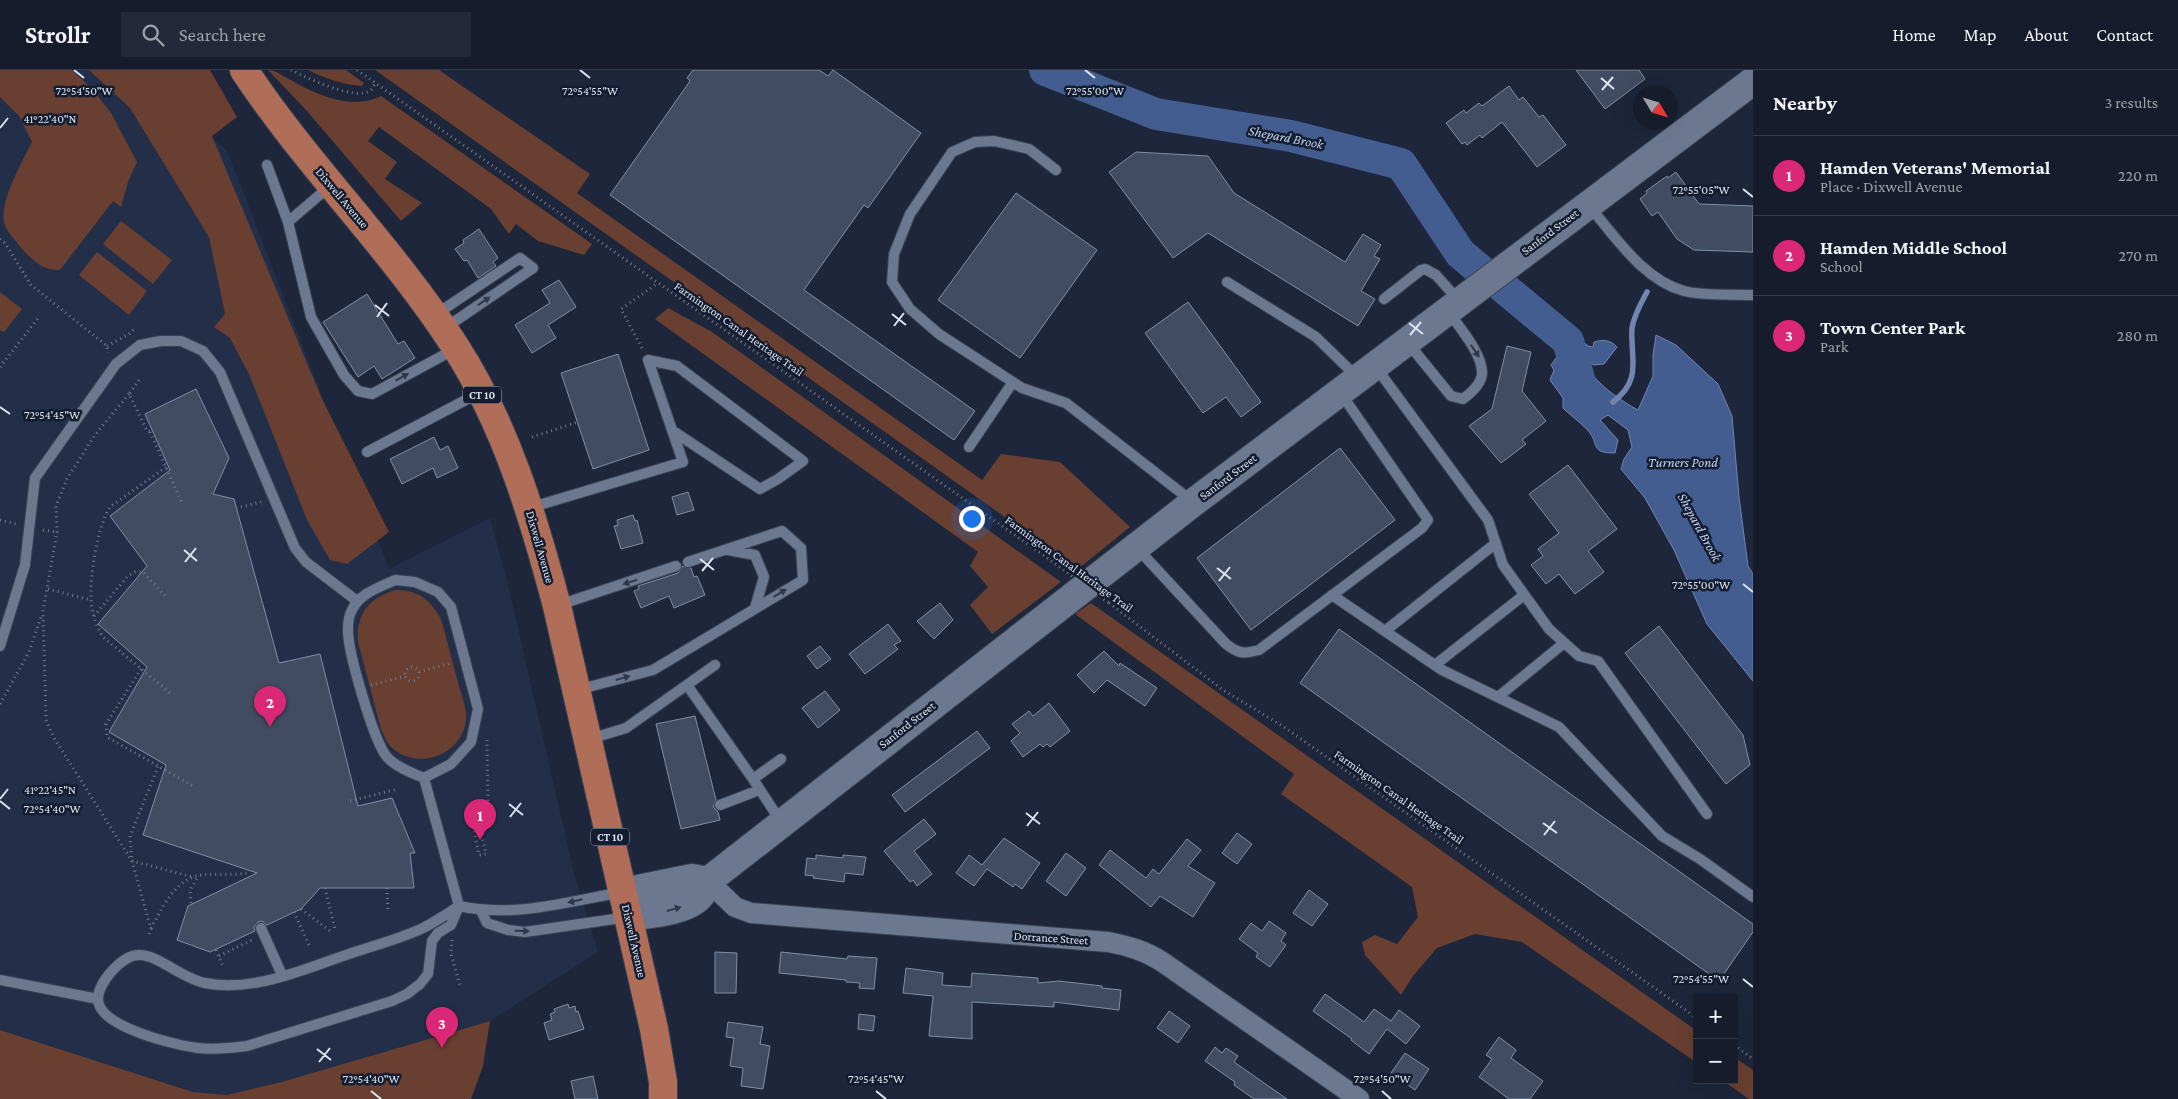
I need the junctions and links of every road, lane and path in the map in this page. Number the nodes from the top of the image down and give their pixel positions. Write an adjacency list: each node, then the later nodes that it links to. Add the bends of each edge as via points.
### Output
1 (244, 70): 8 (main road, Dixwell Avenue / CT 10)
2 (291, 70): 4 (path, via 324,86 361,93 371,90)
3 (358, 70): 4 (path, Farmington Canal Heritage Trail)
4 (375, 83): 13 (path, Farmington Canal Heritage Trail)
5 (1750, 89): 9 (street, Sanford Street)
6 (267, 165): 10 (lane)
7 (1056, 170): 27 (lane, via 1029,149 994,141 975,142 952,152 910,214 894,254 892,282 910,309 939,334)
8 (331, 185): 10 (lane); 19 (main road, Dixwell Avenue / CT 10, via 382,246)
9 (1587, 204): 14 (lane, via 1637,261 1660,281 1685,291); 16 (street, Sanford Street)
10 (288, 222): 19 (lane, one-way to 19, via 311,317 344,376 358,391 372,394)
11 (0, 239): 21 (path, via 31,285)
12 (1227, 282): 25 (lane, via 1316,337)
13 (658, 283): 23 (path, via 621,309); 117 (path, Farmington Canal Heritage Trail, bridge, via 1043,555 1222,690 1284,727)
14 (1753, 295)
15 (1384, 299): 16 (lane, via 1425,269 1436,275)
16 (1453, 306): 20 (street, Sanford Street); 20 (lane, one-way to 20, via 1480,359 1482,375 1475,389 1463,399 1451,396)
17 (39, 317): 24 (path)
18 (135, 328): 21 (path)
19 (445, 331): 19 (lane, one-way to 19, via 533,268 520,258); 28 (main road, Dixwell Avenue / CT 10)
20 (1406, 341): 25 (street, Sanford Street)
21 (107, 346): 22 (path)
22 (108, 356)
23 (648, 360): 31 (lane); 31 (lane, via 677,366 803,461 760,489)
24 (0, 368)
25 (1357, 378): 37 (street, Sanford Street); 45 (lane, via 1488,520); 51 (lane, via 1428,520 1422,528)
26 (139, 380): 29 (path)
27 (1013, 382): 33 (lane); 37 (lane, via 1066,403)
28 (480, 392): 34 (lane); 40 (main road, Dixwell Avenue / CT 10, via 517,471)
29 (128, 394): 35 (path, via 147,431 152,432); 44 (path, via 95,435 67,479 56,506)
30 (578, 422): 32 (path)
31 (673, 431): 40 (lane, via 683,462)
32 (532, 437)
33 (969, 447)
34 (367, 452)
35 (166, 467): 38 (path); 54 (path, via 110,507 104,517 94,560)
36 (261, 502): 39 (path)
37 (1194, 502): 46 (street, Sanford Street)
38 (182, 503)
39 (236, 508)
40 (529, 508): 56 (main road, Dixwell Avenue / CT 10)
41 (0, 520): 42 (path)
42 (16, 524)
43 (40, 529): 44 (path)
44 (57, 532): 50 (path)
45 (1496, 543): 52 (lane, via 1503,565); 60 (lane)
46 (1136, 547): 51 (lane, via 1237,652 1258,650); 87 (street, Sanford Street)
47 (727, 549): 48 (lane); 57 (lane, via 755,554 764,577); 57 (lane, one-way to 47, via 803,580 801,548 782,531)
48 (688, 562)
49 (676, 566): 56 (lane, one-way to 56)
50 (48, 589): 54 (path); 58 (path)
51 (1332, 595): 60 (lane)
52 (1524, 595): 61 (lane, via 1549,629); 64 (lane)
53 (167, 598): 59 (path, via 143,572 135,572)
54 (91, 600): 59 (path)
55 (357, 601): 62 (lane, via 306,562 295,548 220,372 203,351 182,341 161,341 140,345 116,364 35,478 25,565); 79 (lane, via 348,630 353,661 379,744 388,758); 79 (lane, via 367,592 395,580 414,582 438,592 450,607 478,709 471,742 451,764)
56 (557, 606): 71 (main road, Dixwell Avenue / CT 10)
57 (755, 608): 71 (lane, one-way to 57, via 653,670)
58 (43, 611): 74 (path, via 29,652); 89 (path, via 46,720)
59 (94, 616): 66 (path, via 103,637)
60 (1385, 631): 64 (lane)
61 (1564, 643): 73 (lane); 86 (lane, via 1579,656 1598,661)
62 (0, 646)
63 (451, 664): 67 (path)
64 (1435, 665): 73 (lane)
65 (715, 666): 70 (lane)
66 (141, 668): 72 (path); 78 (path, via 105,729 110,740)
67 (419, 672): 68 (path, via 413,681); 68 (path, via 410,666)
68 (405, 676): 69 (path)
69 (371, 685)
70 (687, 685): 76 (lane, via 626,728); 80 (lane)
71 (576, 691): 76 (main road, Dixwell Avenue / CT 10)
72 (170, 693)
73 (1498, 697): 96 (lane, via 1559,727 1662,836)
74 (0, 704)
75 (487, 740): 88 (path, via 488,808)
76 (588, 740): 98 (main road, Dixwell Avenue / CT 10)
77 (781, 759): 80 (lane)
78 (158, 766): 81 (path); 89 (path, via 130,836)
79 (424, 778): 99 (lane)
80 (752, 779): 83 (lane)
81 (193, 786)
82 (398, 788): 84 (path)
83 (759, 790): 85 (lane); 87 (lane)
84 (350, 800)
85 (720, 805)
86 (1707, 814)
87 (782, 823): 93 (street, Sanford Street)
88 (480, 825): 88 (path, via 473,826 479,855 486,854)
89 (132, 862): 91 (path); 104 (path)
90 (247, 873): 92 (path)
91 (193, 877): 92 (path); 104 (path, via 173,893)
92 (198, 877): 97 (path, via 190,890)
93 (708, 881): 98 (street, via 692,878); 121 (street, Dorrance Street, via 735,907 751,913 1130,946 1149,953)
94 (325, 888): 100 (path, via 334,931)
95 (387, 888): 103 (path)
96 (1753, 896)
97 (191, 904)
98 (625, 904): 101 (lane, one-way to 101); 101 (lane, one-way to 98, via 488,922 508,930 525,932); 120 (main road, Dixwell Avenue / CT 10, via 660,1061)
99 (458, 906): 101 (lane); 113 (lane, via 411,933); 116 (lane, via 451,925 432,941 428,974 407,994 247,1046 199,1048 162,1039 114,1022 103,1012)
100 (301, 909)
101 (481, 911)
102 (294, 912): 109 (path)
103 (388, 912)
104 (151, 928): 106 (path)
105 (261, 928): 113 (lane)
106 (149, 934)
107 (452, 934): 115 (path, via 451,954)
108 (242, 944): 111 (path)
109 (309, 945)
110 (216, 950): 111 (path)
111 (219, 956): 112 (path)
112 (223, 966)
113 (282, 975): 116 (lane, via 230,986 205,983 140,955 119,964 103,984)
114 (0, 980): 116 (lane)
115 (460, 985)
116 (98, 999)
117 (1693, 1015)
118 (1738, 1048): 119 (path)
119 (1753, 1059)
120 (663, 1099)
121 (1359, 1099)

